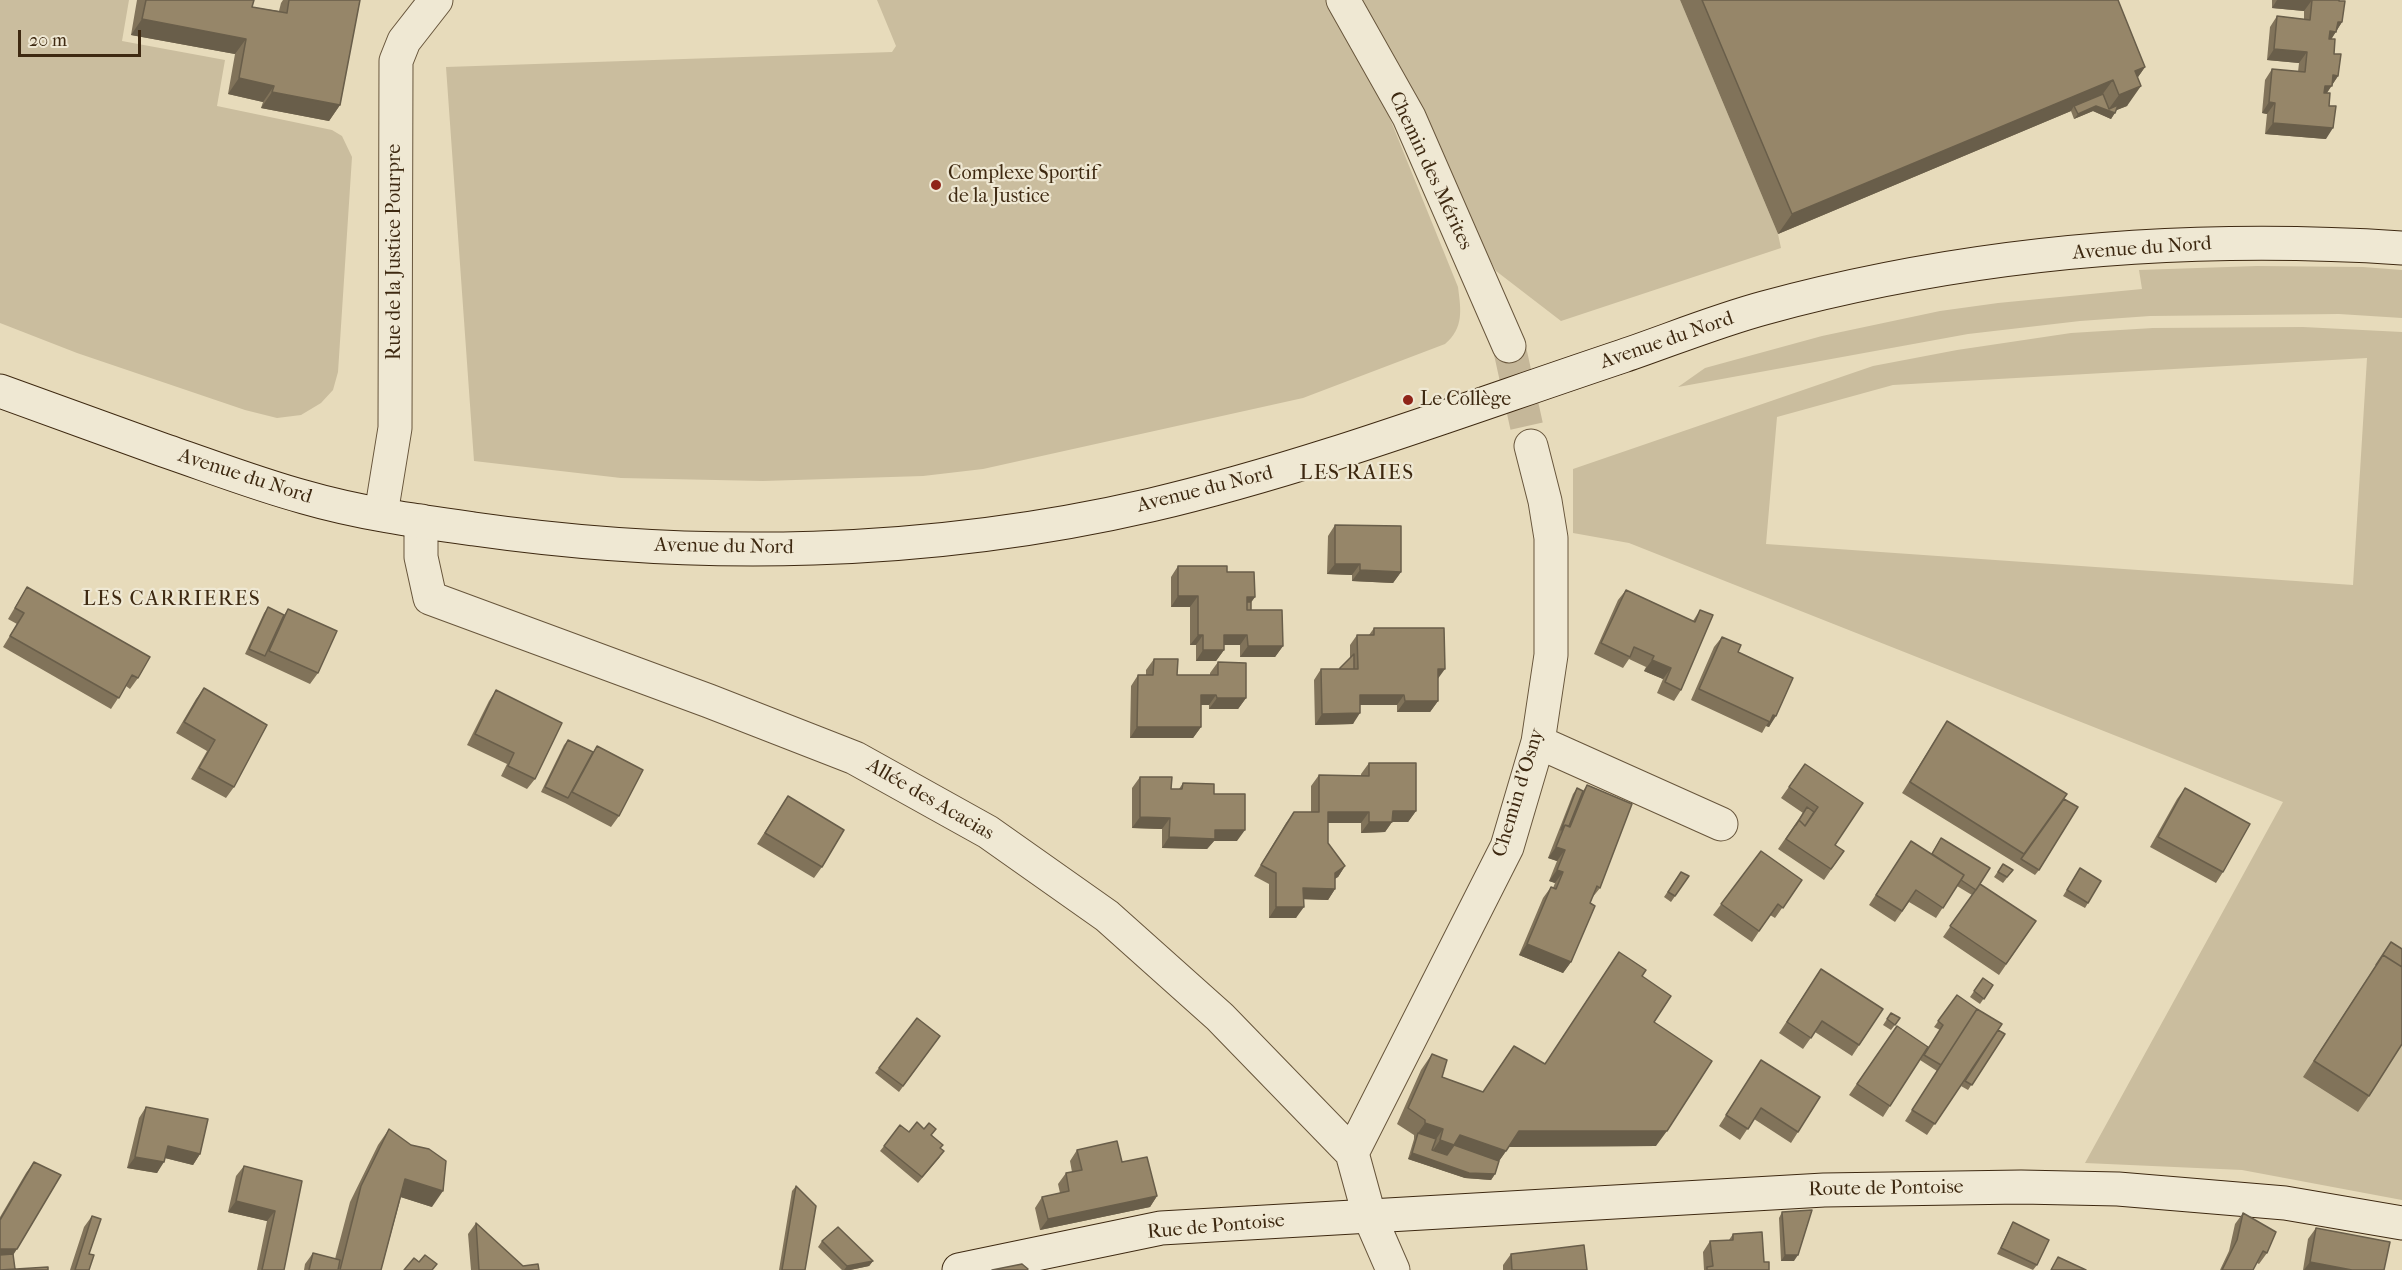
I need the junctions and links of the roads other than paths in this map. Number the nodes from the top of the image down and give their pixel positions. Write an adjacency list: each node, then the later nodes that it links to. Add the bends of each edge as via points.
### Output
1 (436, 0): 7 (street, Rue de la Justice Pourpre, via 404,41 396,61 395,428)
2 (1343, 0): 4 (street, Chemin des Mérites, via 1409,117)
3 (2402, 248): 8 (street, Avenue du Nord, via 2194,243 2019,258 1923,272 1758,310 1285,469 1152,505 1052,525 948,539 740,550 536,538)
4 (1509, 346)
5 (0, 391): 7 (street, Avenue du Nord, via 252,482)
6 (1535, 459): 9 (street, Chemin d'Osny, via 1551,538 1551,655)
7 (381, 514): 8 (street, Avenue du Nord)
8 (421, 521): 11 (street, Allée des Acacias, via 421,557 430,598 855,758 988,832 1107,916 1220,1017)
9 (1539, 742): 10 (street); 11 (street, Chemin d'Osny, via 1507,847)
10 (1721, 824)
11 (1352, 1153): 12 (street, Allée des Acacias)
12 (1369, 1215): 13 (street, Route de Pontoise, via 1824,1190 2021,1187 2242,1198); 14 (street, Rue de Pontoise, via 1161,1228); 15 (street, Allée des Acacias)
13 (2402, 1223)
14 (959, 1270)
15 (1393, 1270)

